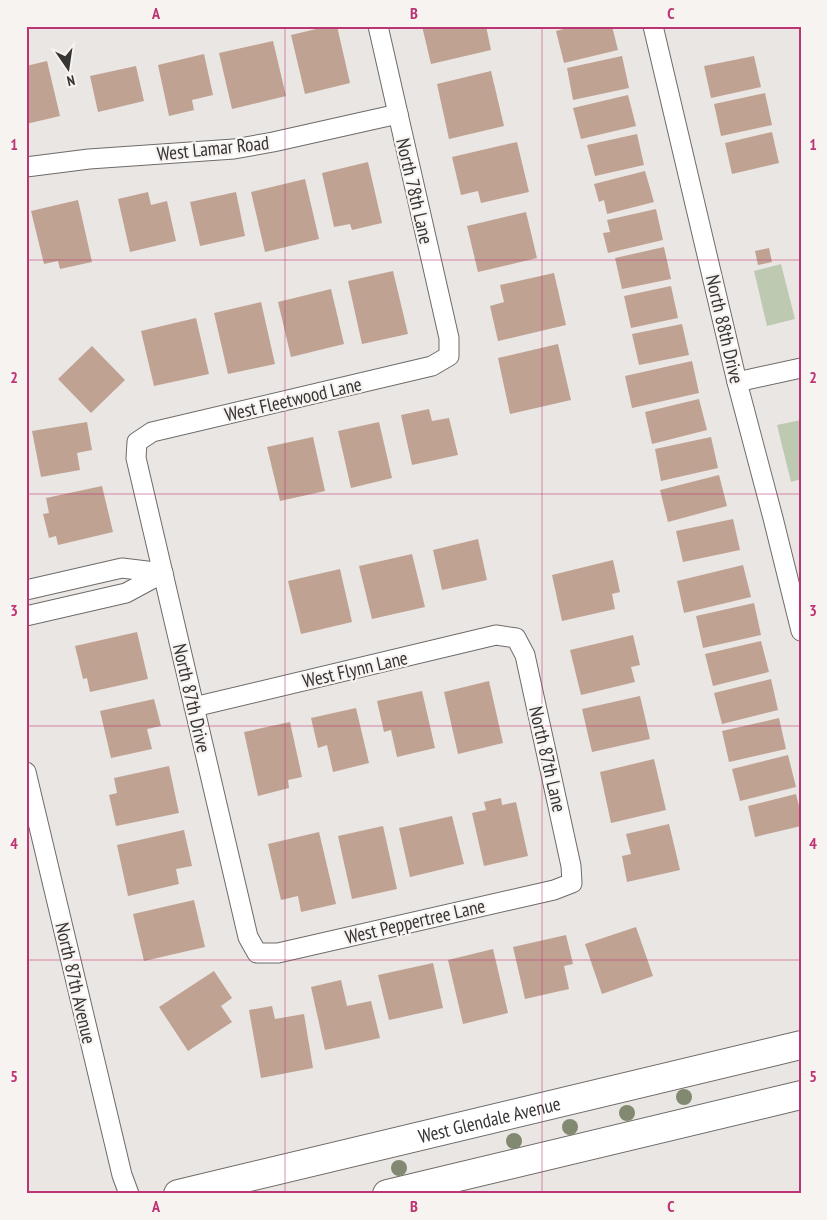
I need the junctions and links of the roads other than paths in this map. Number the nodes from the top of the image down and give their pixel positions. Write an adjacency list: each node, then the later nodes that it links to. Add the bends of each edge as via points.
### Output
1 (378, 26): 3 (street, North 78th Lane)
2 (653, 26): 7 (street, North 88th Drive)
3 (398, 114): 4 (street, West Lamar Road, via 234,149 89,159); 5 (street, North 78th Lane, via 449,338)
4 (26, 167)
5 (448, 356): 8 (street, West Fleetwood Lane, via 432,366 152,432)
6 (801, 368): 7 (street)
7 (737, 382): 12 (street, North 88th Drive)
8 (137, 442): 9 (street, North 87th Drive, via 136,458)
9 (163, 573): 10 (street, via 122,568); 11 (street, via 126,593); 14 (street, North 87th Drive)
10 (26, 590)
11 (26, 616)
12 (801, 631)
13 (516, 638): 14 (street, West Flynn Lane, via 496,635); 16 (street, North 87th Lane, via 525,655 572,866)
14 (194, 707): 17 (street, North 87th Drive, via 248,937)
15 (26, 772): 20 (street, North 87th Avenue)
16 (572, 883): 17 (street, West Peppertree Lane, via 554,890 278,953)
17 (257, 953)
18 (801, 1045): 21 (main road, West Glendale Avenue)
19 (801, 1095): 22 (main road)
20 (129, 1194)
21 (178, 1194)
22 (387, 1194)

